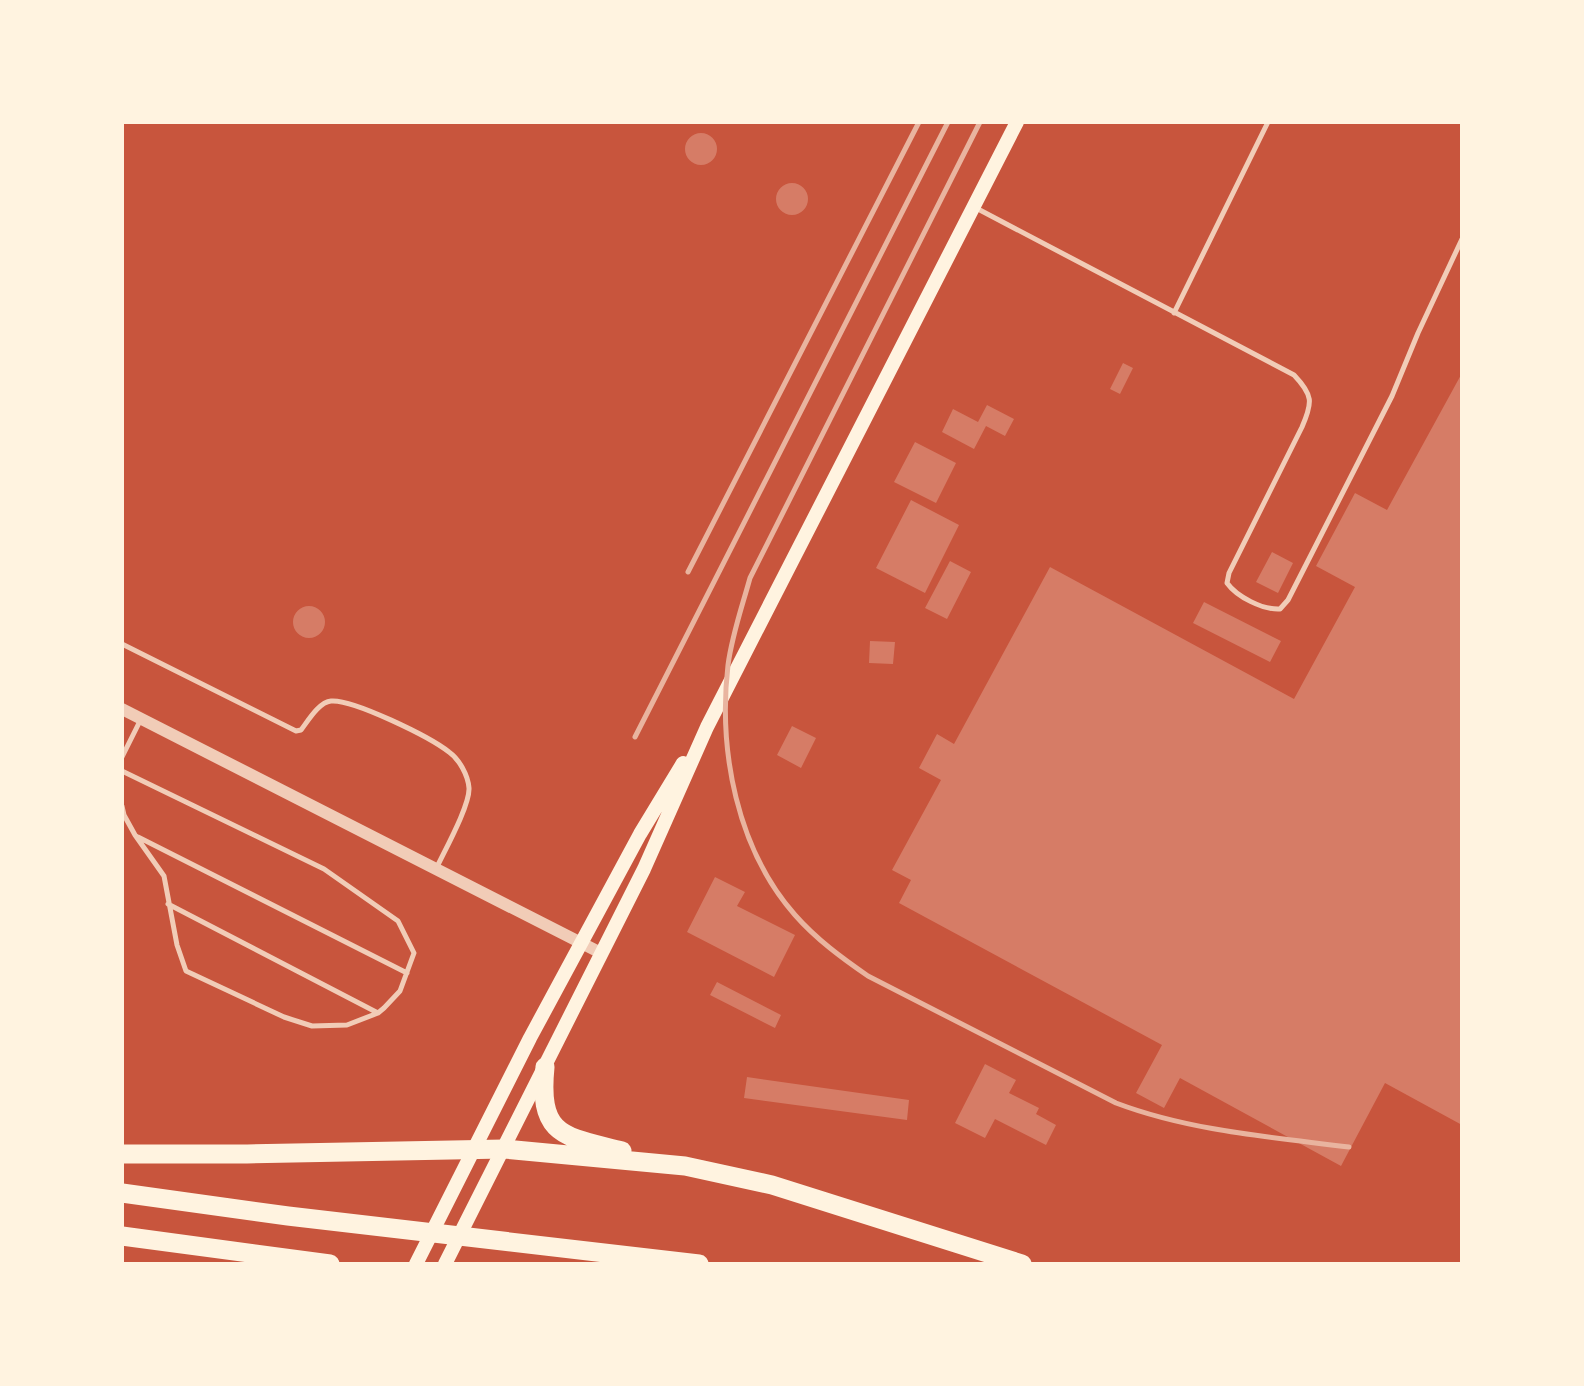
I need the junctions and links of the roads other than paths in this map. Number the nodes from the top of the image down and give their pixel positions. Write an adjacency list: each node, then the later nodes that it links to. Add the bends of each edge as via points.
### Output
1 (1017, 122): 3 (main road)
2 (1268, 122): 5 (lane)
3 (973, 207): 5 (lane); 9 (main road)
4 (1461, 239): 5 (lane, via 1392,396 1280,609 1269,610 1233,591 1227,583 1228,573 1310,408 1309,391 1294,375)
5 (1174, 313)
6 (122, 644): 14 (lane, via 296,730 332,701 407,727 449,752 469,789)
7 (122, 709): 8 (street)
8 (141, 719): 10 (lane); 14 (street)
9 (707, 727): 16 (main road, via 639,835); 17 (main road)
10 (122, 757)
11 (122, 771): 18 (lane, via 324,869 398,921 414,953)
12 (122, 806): 13 (lane)
13 (135, 835): 15 (lane, via 164,876); 18 (lane)
14 (436, 870): 16 (street)
15 (168, 904): 19 (lane); 19 (lane, via 187,971 312,1026 347,1025)
16 (581, 943): 17 (street); 21 (main road)
17 (601, 953): 20 (main road)
18 (407, 973): 19 (lane, via 400,990)
19 (378, 1013)
20 (545, 1068): 22 (main road); 24 (highway, via 543,1102 557,1129)
21 (474, 1149): 22 (highway); 23 (highway); 28 (main road)
22 (504, 1149): 24 (highway); 29 (main road)
23 (122, 1153)
24 (684, 1166): 31 (highway, via 772,1185)
25 (122, 1193): 30 (highway)
26 (122, 1236): 27 (highway)
27 (330, 1264)
28 (416, 1264)
29 (445, 1264)
30 (699, 1264)
31 (1022, 1264)

